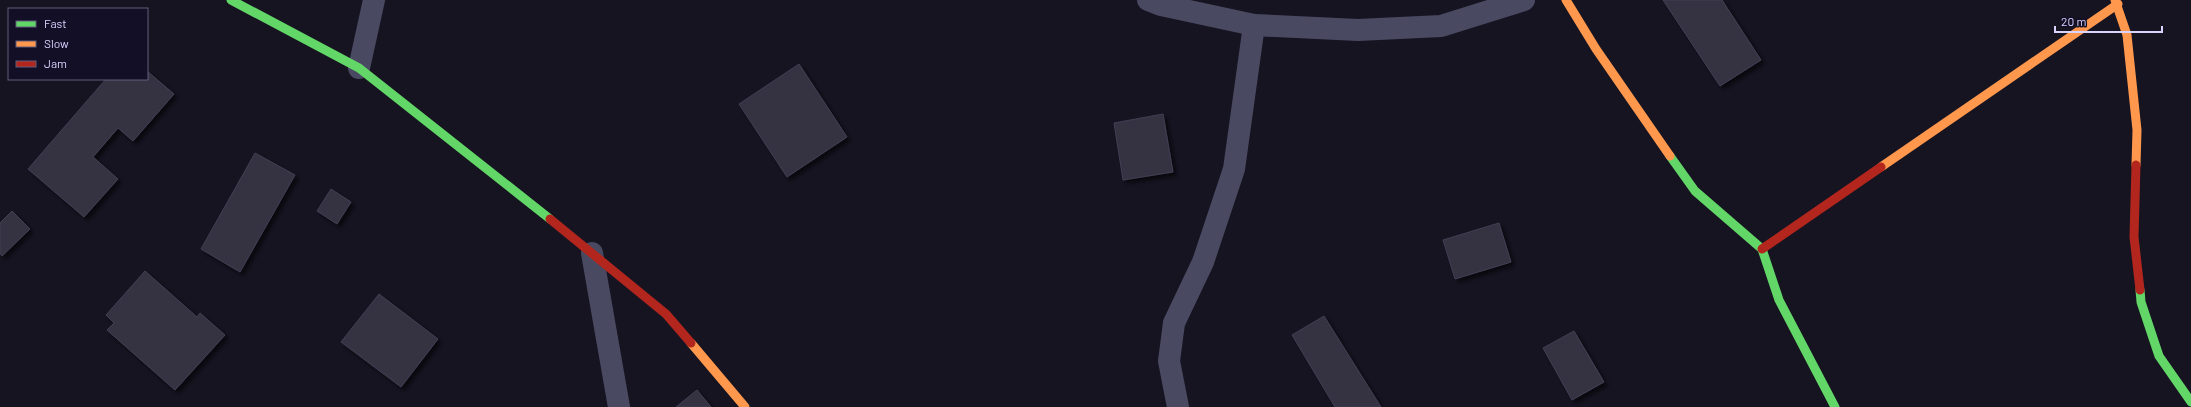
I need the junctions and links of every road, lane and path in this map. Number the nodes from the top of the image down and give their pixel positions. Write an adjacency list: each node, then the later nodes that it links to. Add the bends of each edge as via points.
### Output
1 (231, 0): 8 (street)
2 (374, 0): 8 (street)
3 (1148, 0): 7 (street)
4 (1524, 0): 7 (street, via 1441,26 1358,30)
5 (1566, 0): 9 (street, via 1596,49 1695,191)
6 (2116, 2): 9 (street); 11 (street, via 2127,35 2137,130 2134,237 2141,302 2159,356)
7 (1254, 25): 14 (street, via 1234,169 1204,262 1174,323 1169,361)
8 (359, 68): 10 (street)
9 (1762, 249): 15 (street, via 1779,300)
10 (592, 253): 12 (street); 13 (street, via 666,314)
11 (2191, 402)
12 (619, 407)
13 (745, 407)
14 (1178, 407)
15 (1835, 407)

